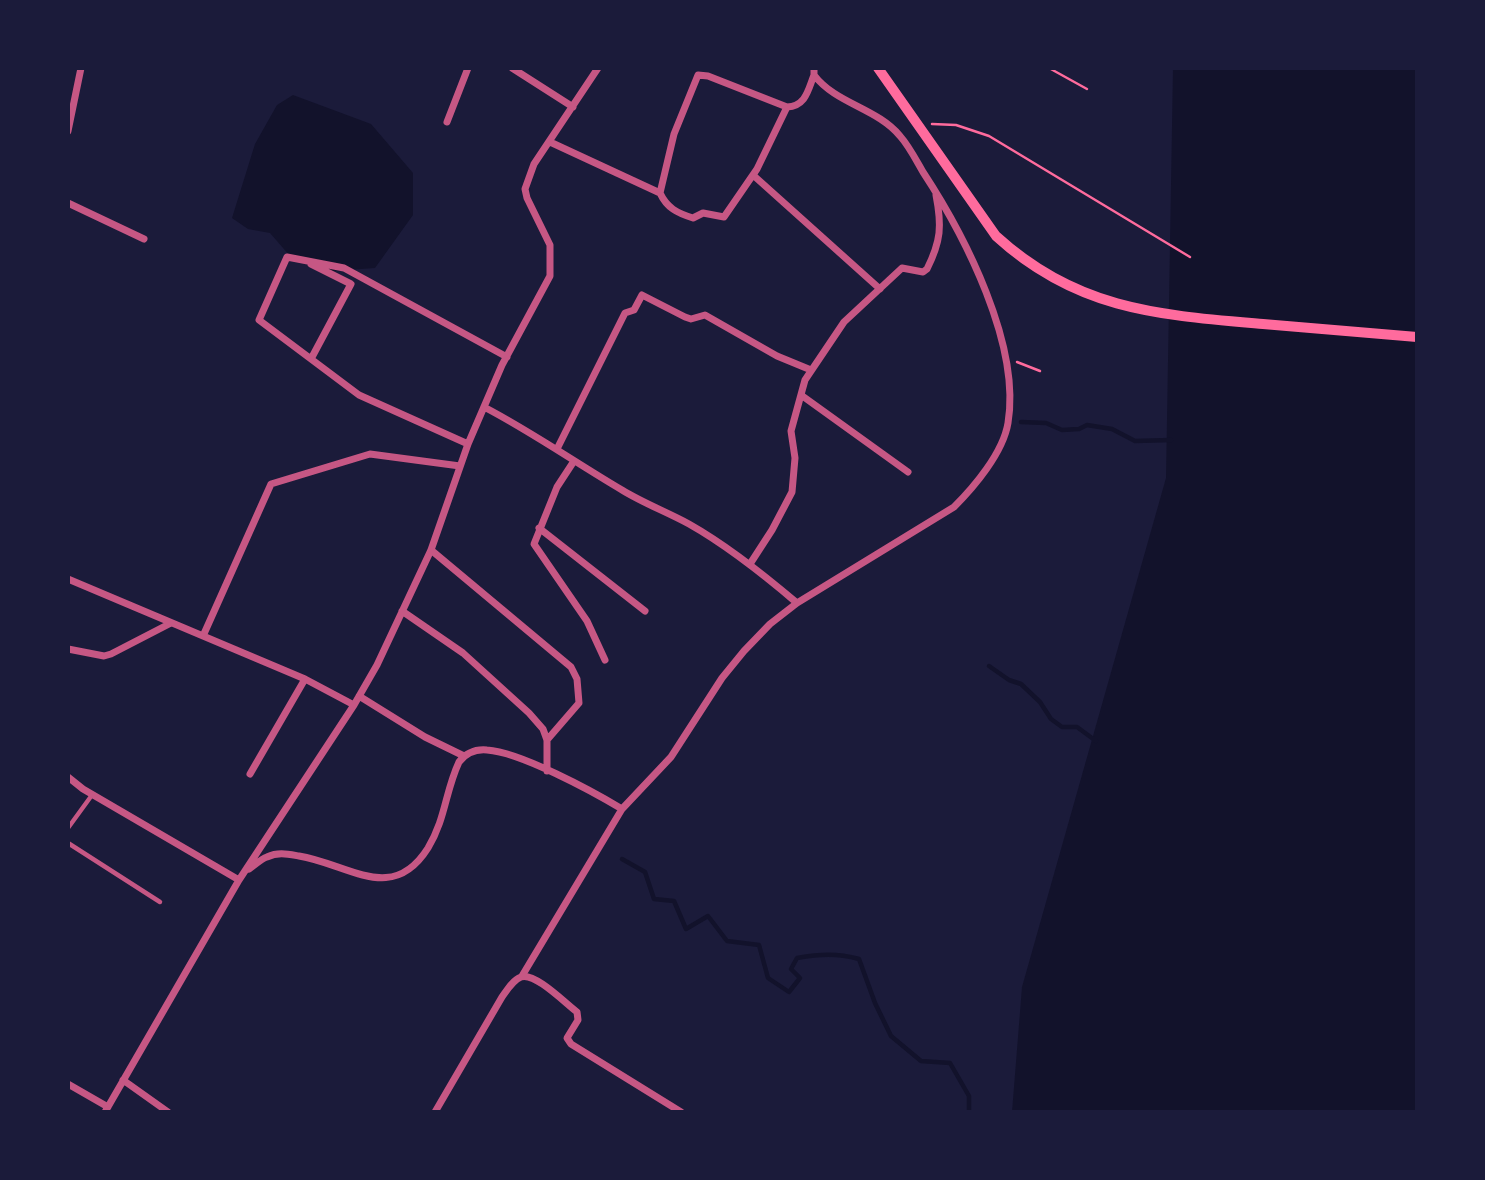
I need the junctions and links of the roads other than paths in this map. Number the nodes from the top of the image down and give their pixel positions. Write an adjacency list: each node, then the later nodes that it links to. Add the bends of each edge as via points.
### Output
1 (81, 68): 10 (street)
2 (468, 68): 9 (street)
3 (512, 68): 7 (street)
4 (598, 68): 7 (street)
5 (878, 68): 19 (main road, via 996,236 1019,257 1079,291 1174,317)
6 (814, 72): 8 (street, via 805,98 795,107); 13 (street, via 822,86 900,136)
7 (573, 107): 11 (street)
8 (787, 107): 12 (street); 14 (street, via 700,74 674,134)
9 (447, 122)
10 (68, 131)
11 (550, 142): 14 (street); 20 (street, via 534,164 525,189 550,245 550,276)
12 (752, 175): 14 (street, via 723,218 676,213); 18 (street)
13 (936, 191): 18 (street, via 941,236 927,269 902,268); 34 (street, via 966,247 1007,359 1008,426 972,488 954,507)
14 (660, 193)
15 (68, 203): 16 (street)
16 (144, 239)
17 (302, 260): 20 (street, via 344,268); 21 (street, via 351,284); 21 (street, via 287,257 259,320)
18 (880, 289): 22 (street, via 844,322)
19 (1417, 337)
20 (507, 357): 24 (street)
21 (311, 359): 25 (street, via 359,395)
22 (811, 370): 23 (street); 26 (street, via 705,315 691,319 642,295 634,310 625,313)
23 (801, 395): 29 (street); 32 (street, via 791,431 792,492)
24 (484, 407): 25 (street); 26 (street)
25 (468, 444): 28 (street)
26 (557, 449): 27 (street)
27 (573, 461): 30 (street); 32 (street, via 689,524)
28 (460, 466): 31 (street); 38 (street, via 370,454 271,484)
29 (908, 472)
30 (539, 528): 36 (street); 40 (street, via 535,547 587,621)
31 (431, 550): 35 (street); 44 (street, via 571,667 579,703)
32 (750, 564): 34 (street)
33 (68, 579): 37 (street)
34 (797, 603): 50 (street, via 744,651 670,757)
35 (402, 611): 42 (street); 44 (street, via 463,653 529,713)
36 (645, 611)
37 (171, 623): 38 (street); 39 (street, via 104,656)
38 (204, 636): 41 (street)
39 (68, 649)
40 (605, 660)
41 (305, 679): 43 (street); 47 (street)
42 (359, 696): 43 (street); 45 (street)
43 (354, 705): 53 (street)
44 (547, 740): 46 (street)
45 (464, 756): 46 (street, via 485,750 499,752); 53 (street, via 454,773 442,820 406,874 384,879 281,853 265,857)
46 (547, 771): 50 (street)
47 (250, 774)
48 (68, 777): 49 (street)
49 (92, 794): 51 (lane); 54 (street)
50 (622, 809): 56 (street)
51 (68, 828)
52 (68, 844): 55 (lane)
53 (246, 872): 54 (street)
54 (239, 880): 57 (street)
55 (160, 902)
56 (522, 976): 61 (street, via 502,997); 62 (street, via 541,982 577,1012 578,1020 567,1038 571,1044)
57 (123, 1080): 59 (street); 60 (street)
58 (68, 1084): 59 (street)
59 (106, 1109)
60 (168, 1112)
61 (435, 1112)
62 (681, 1112)

